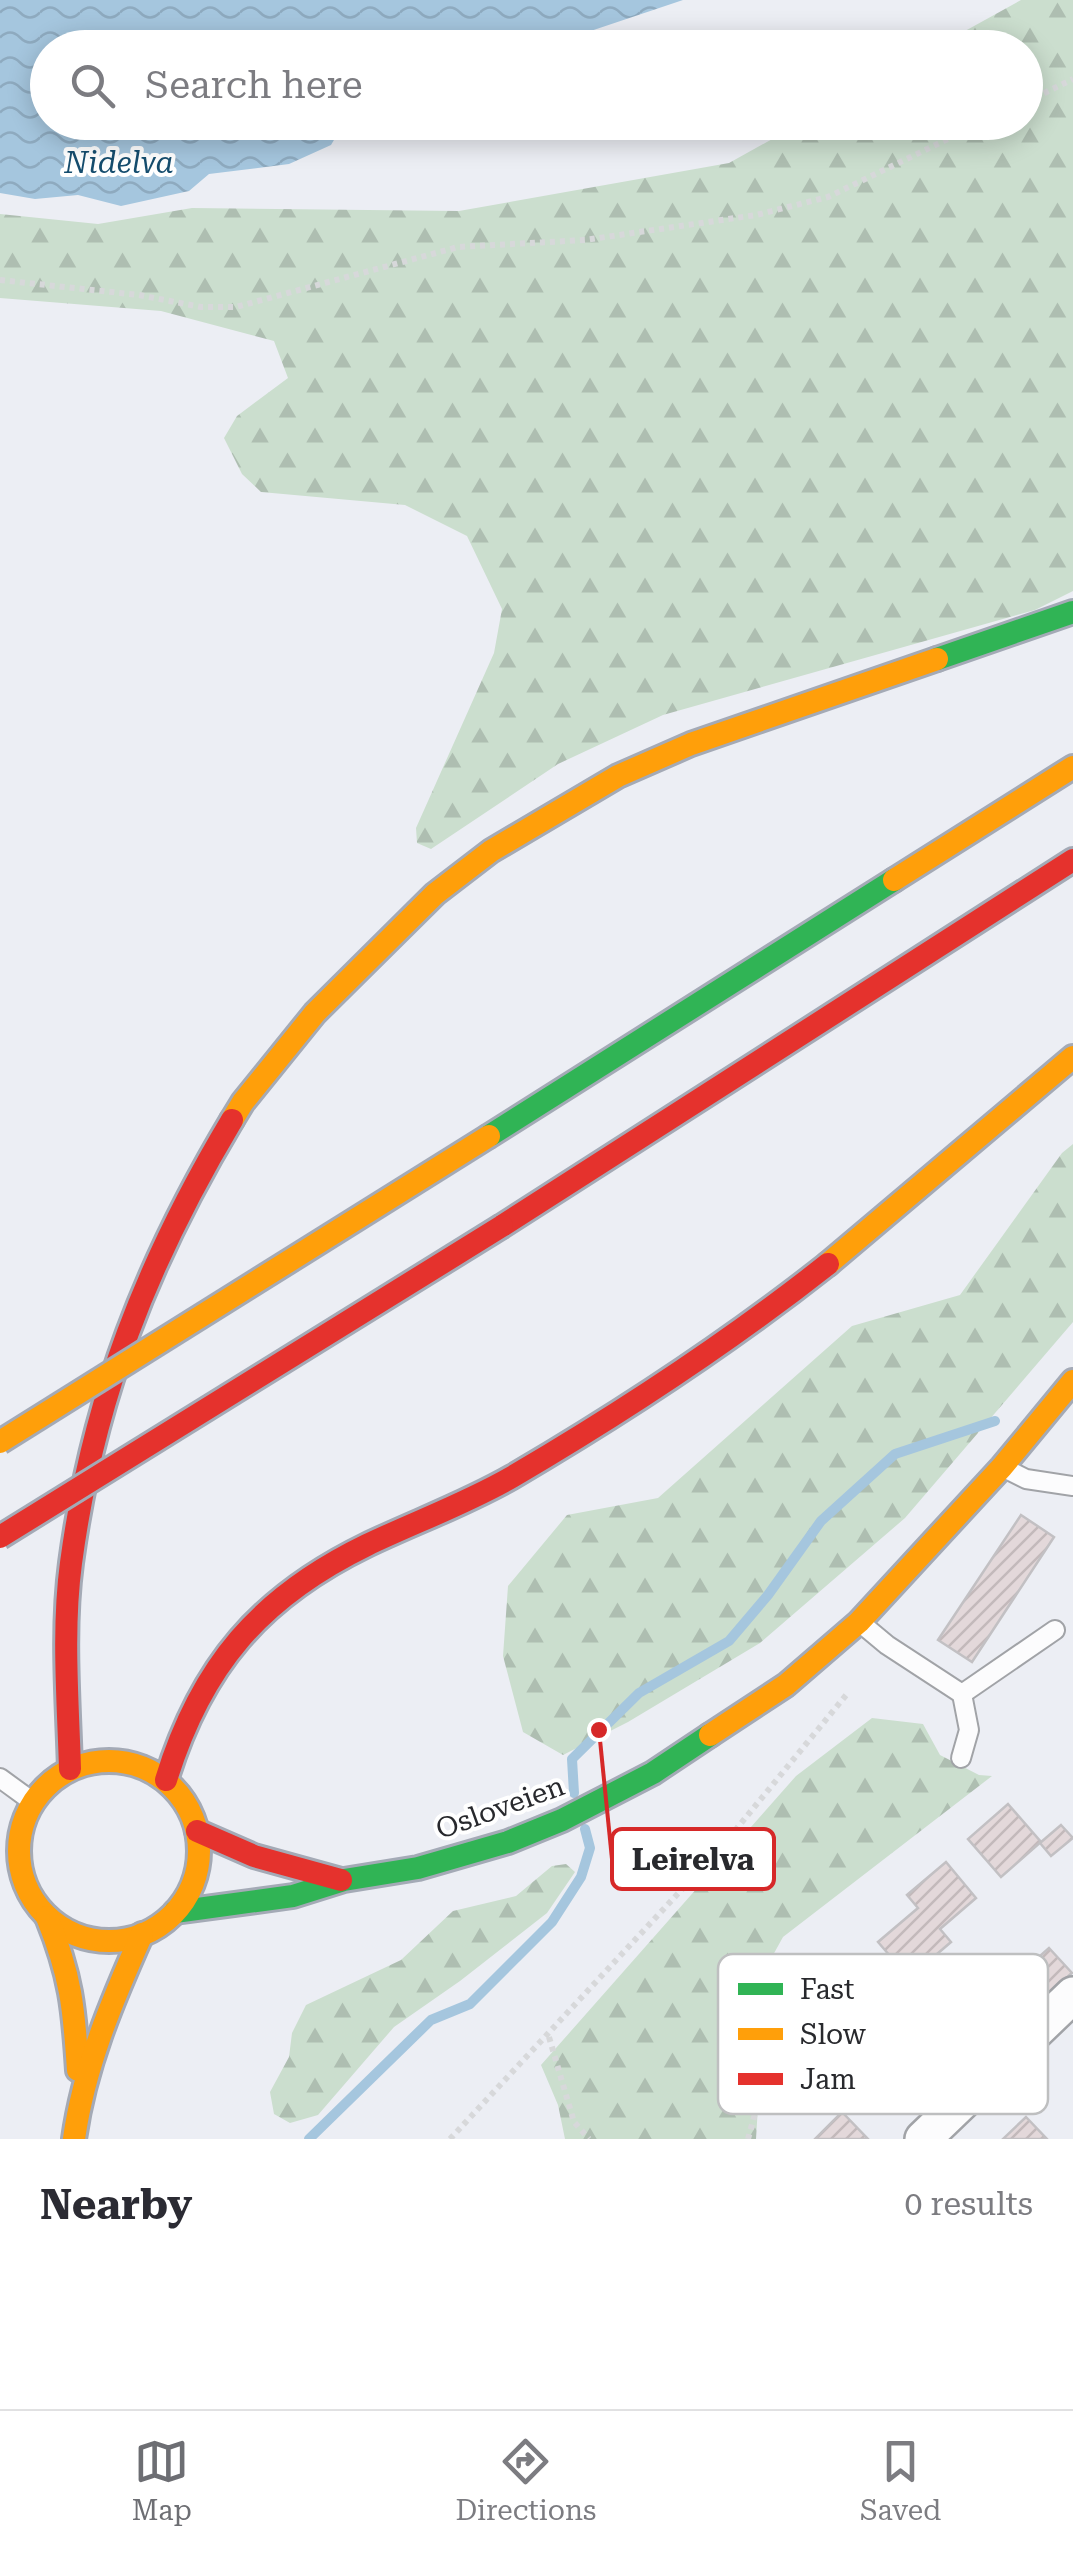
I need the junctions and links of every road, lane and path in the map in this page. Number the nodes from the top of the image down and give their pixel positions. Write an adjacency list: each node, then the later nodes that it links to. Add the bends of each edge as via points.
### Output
1 (1073, 79): 2 (path)
2 (1043, 94)
3 (946, 140): 4 (path, via 828,197 774,210 585,240 458,247 236,307)
4 (0, 280)
5 (1073, 612): 18 (highway, via 691,744 618,776 491,850 435,894 315,1013 243,1102 186,1198 137,1306 95,1429 71,1565)
6 (1073, 767): 10 (highway, bridge)
7 (1073, 860): 13 (highway, bridge)
8 (1073, 1057): 20 (highway, via 853,1242 702,1356 486,1491 296,1585 258,1616 207,1680)
9 (1073, 1381): 11 (highway, Osloveien)
10 (0, 1442)
11 (1002, 1467): 12 (lane, via 1026,1480); 14 (highway, Osloveien)
12 (1073, 1486)
13 (0, 1538)
14 (859, 1622): 16 (lane); 23 (highway, Osloveien, via 786,1686 653,1774 562,1820 418,1868)
15 (1055, 1630): 16 (lane)
16 (962, 1694): 17 (lane, via 969,1730)
17 (961, 1758)
18 (70, 1769): 20 (highway, via 109,1760); 21 (highway)
19 (0, 1778): 21 (lane)
20 (166, 1780): 22 (highway)
21 (34, 1802): 25 (highway, via 18,1854 22,1877)
22 (197, 1831): 23 (highway, Osloveien, via 254,1856); 24 (highway, via 197,1871)
23 (344, 1880): 24 (highway, Osloveien, via 293,1896)
24 (175, 1912): 27 (highway)
25 (47, 1917): 27 (highway, via 89,1939); 31 (highway, via 66,1964)
26 (648, 1929): 30 (path)
27 (142, 1934): 31 (highway)
28 (1073, 1995): 29 (street)
29 (1048, 2019)
30 (548, 2036): 35 (path); 36 (path, via 574,2122)
31 (81, 2088): 34 (highway)
32 (755, 2114): 37 (path)
33 (949, 2114): 38 (street)
34 (74, 2139)
35 (450, 2139)
36 (588, 2139)
37 (748, 2139)
38 (923, 2139)

